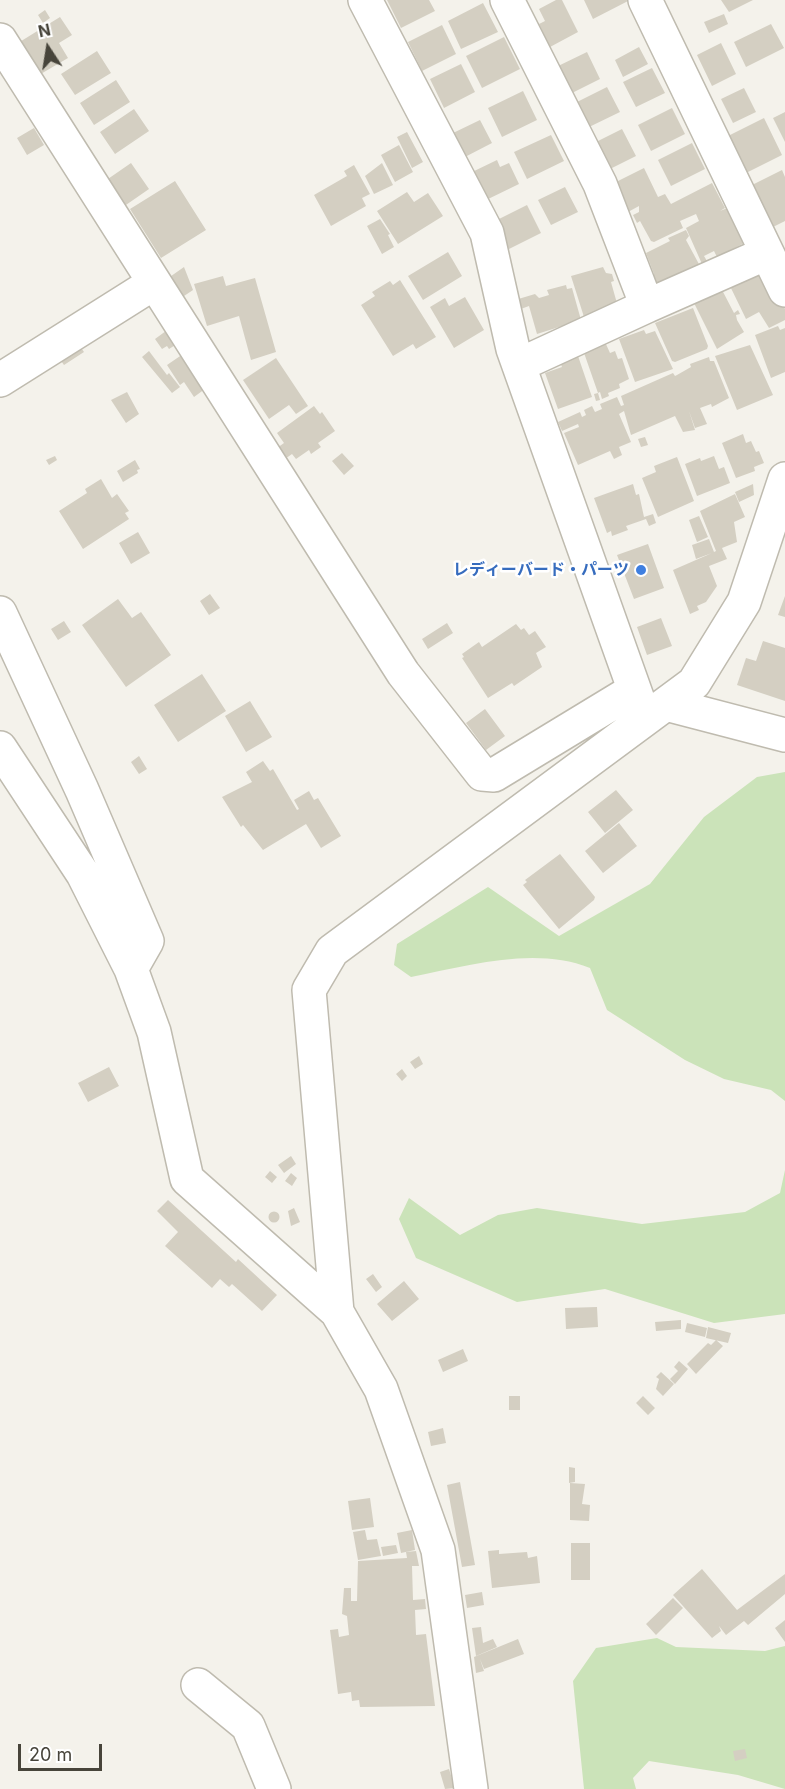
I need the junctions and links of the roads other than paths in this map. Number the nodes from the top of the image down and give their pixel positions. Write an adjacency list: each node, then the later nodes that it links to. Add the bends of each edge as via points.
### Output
1 (365, 0): 9 (street, via 487,233)
2 (645, 0): 5 (street)
3 (512, 2): 8 (street, via 600,184)
4 (0, 40): 6 (street)
5 (767, 253): 7 (street); 8 (street)
6 (154, 283): 10 (street); 13 (street, via 403,673 482,774 494,775)
7 (785, 290)
8 (647, 306): 9 (street)
9 (519, 365): 13 (street)
10 (0, 380)
11 (785, 479): 13 (street, via 744,602 694,683)
12 (0, 614): 16 (street, via 147,941)
13 (648, 705): 14 (street); 17 (street, via 332,951 309,990)
14 (785, 735)
15 (0, 748): 16 (street, via 83,874)
16 (131, 969): 17 (street, via 154,1032 187,1179)
17 (337, 1312): 20 (street, via 381,1389 438,1550)
18 (198, 1685): 19 (street, via 248,1726)
19 (274, 1789)
20 (471, 1789)

